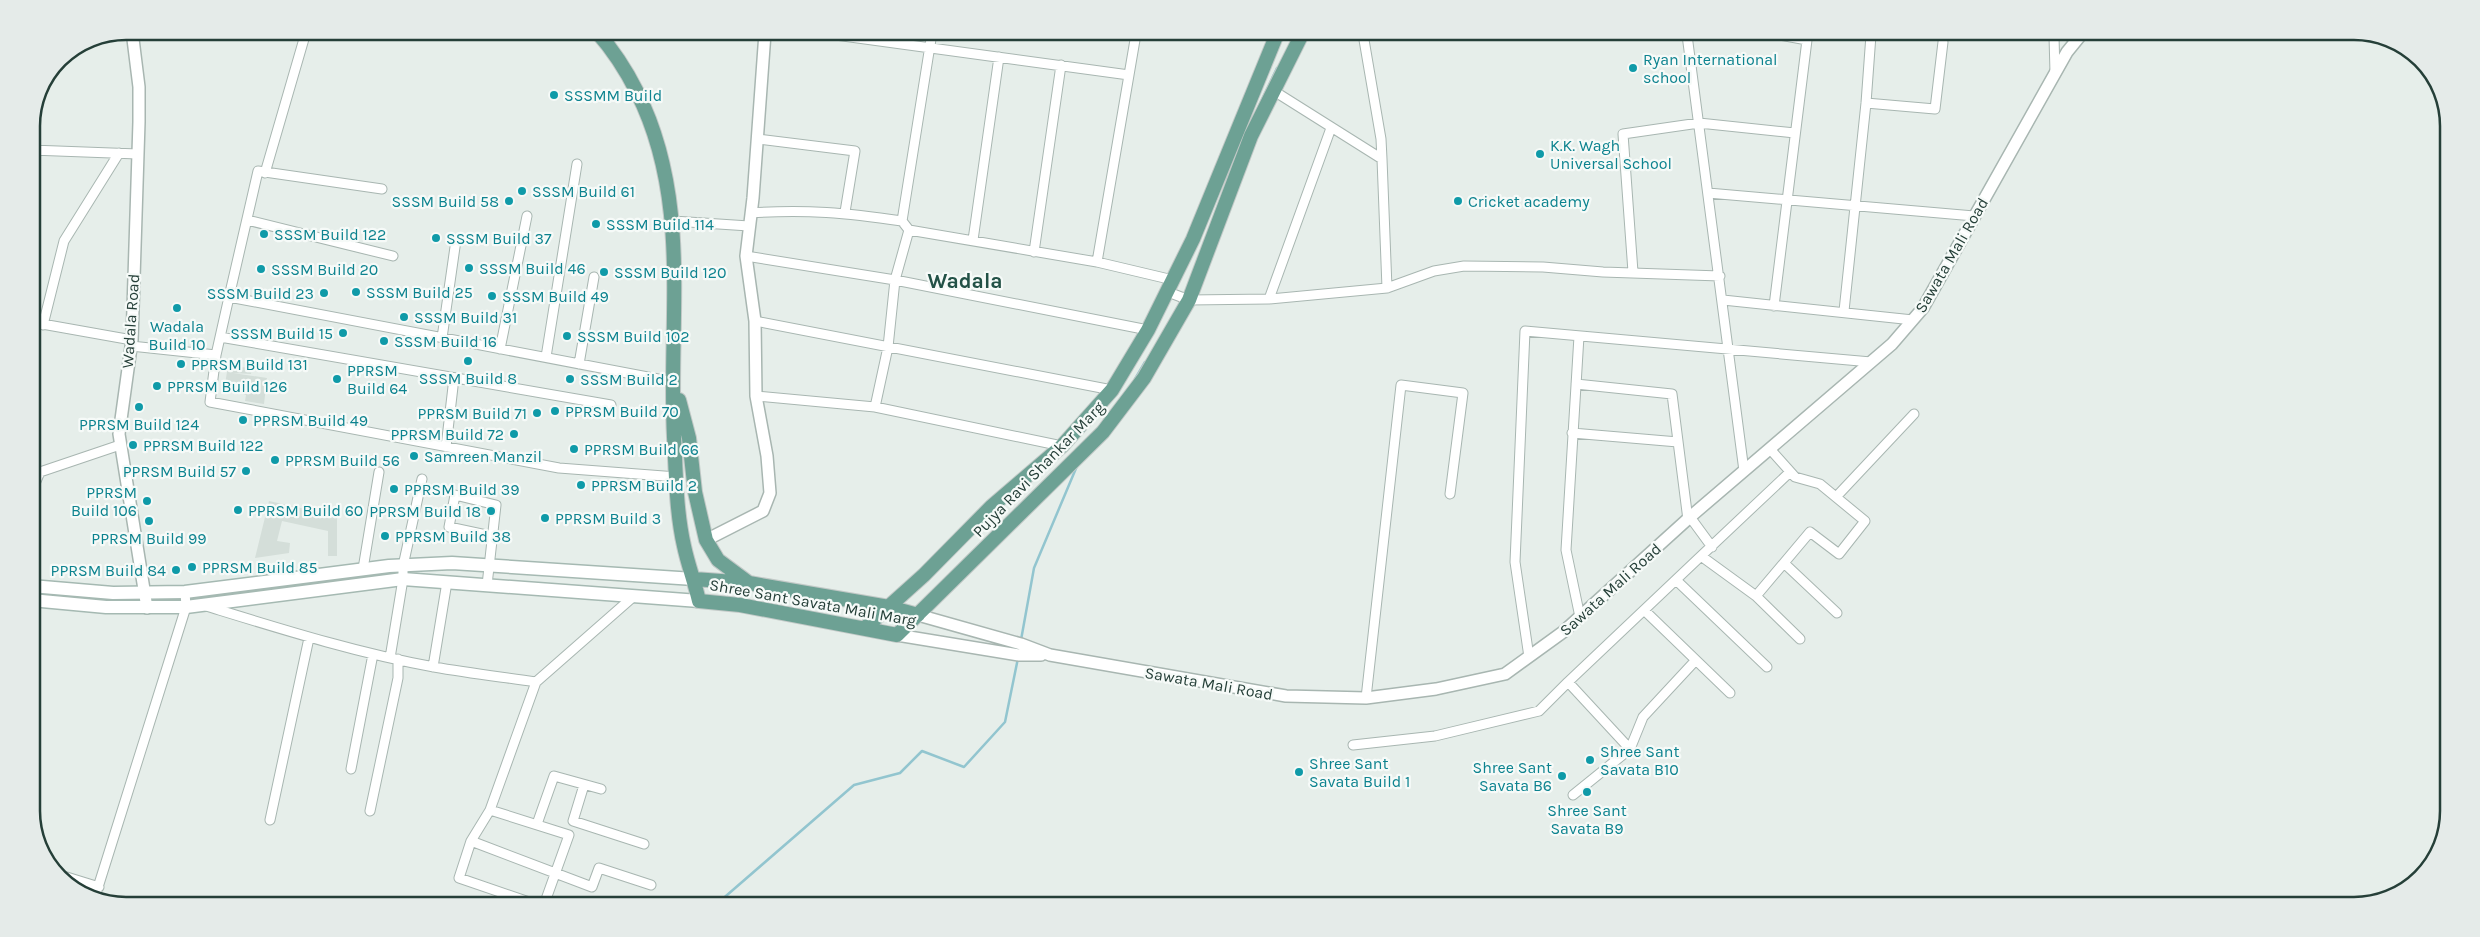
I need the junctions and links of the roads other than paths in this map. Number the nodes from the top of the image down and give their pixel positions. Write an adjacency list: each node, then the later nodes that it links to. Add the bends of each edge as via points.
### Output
1 (133, 40): 30 (street, Wadala Road, via 140,100)
2 (304, 40): 33 (street)
3 (603, 40): 43 (main road, Shree Sant Savata Mali Marg, via 632,81 652,124 662,155)
4 (765, 40): 27 (street)
5 (876, 40): 17 (street)
6 (931, 40): 17 (street)
7 (1135, 40): 21 (street)
8 (1275, 40): 57 (main road, via 1193,239)
9 (1299, 40): 22 (main road, Pujya Ravi Shankar Marg)
10 (1364, 40): 31 (street)
11 (1688, 40): 24 (street)
12 (1807, 40): 26 (street)
13 (1871, 40): 23 (street)
14 (2054, 40): 20 (street)
15 (2077, 40): 20 (street, Sawata Mali Road)
16 (1943, 42): 23 (street, via 1935,109)
17 (930, 47): 18 (street); 44 (street)
18 (999, 57): 19 (street); 48 (street)
19 (1061, 65): 21 (street); 49 (street)
20 (2055, 73): 41 (street, Sawata Mali Road)
21 (1129, 75): 52 (street)
22 (1274, 91): 25 (street); 61 (main road, Pujya Ravi Shankar Marg, via 1251,136)
23 (1866, 103): 37 (street)
24 (1699, 123): 26 (street); 35 (street); 53 (street, via 1623,134)
25 (1332, 128): 31 (street); 60 (street)
26 (1795, 133): 36 (street)
27 (758, 139): 38 (street, via 855,151); 39 (street)
28 (40, 150): 29 (street)
29 (119, 153): 30 (street); 68 (street, via 64,241)
30 (138, 154): 73 (street, Wadala Road)
31 (1382, 159): 58 (street)
32 (577, 164): 78 (street)
33 (265, 173): 34 (street); 42 (street, via 258,172)
34 (382, 189)
35 (1708, 193): 36 (street); 54 (street)
36 (1787, 200): 37 (street); 63 (street)
37 (1856, 206): 41 (street); 64 (street)
38 (845, 212): 39 (street); 44 (street)
39 (750, 213): 45 (street)
40 (527, 216): 75 (street)
41 (1974, 216): 65 (street, Sawata Mali Road, via 1923,308)
42 (247, 220): 50 (street); 59 (street)
43 (673, 221): 45 (street); 82 (main road, Shree Sant Savata Mali Marg)
44 (902, 221): 46 (street)
45 (749, 226): 51 (street)
46 (909, 230): 48 (street); 56 (street)
47 (456, 240): 72 (street)
48 (973, 240): 49 (street)
49 (1034, 252): 52 (street)
50 (393, 256)
51 (746, 256): 56 (street); 66 (street)
52 (1097, 262): 57 (street)
53 (1633, 272): 54 (street); 58 (street, via 1464,266 1434,271)
54 (1720, 276): 62 (street)
55 (594, 277): 80 (street)
56 (895, 280): 69 (street); 74 (street)
57 (1170, 286): 61 (street); 69 (main road)
58 (1387, 288): 60 (street)
59 (229, 298): 70 (street); 72 (street)
60 (1268, 299): 61 (street)
61 (1188, 300): 131 (main road, Pujya Ravi Shankar Marg, via 1144,378 1103,432)
62 (1723, 300): 63 (street); 76 (street)
63 (1774, 306): 64 (street)
64 (1844, 311): 65 (street)
65 (1913, 320): 79 (street, Sawata Mali Road)
66 (755, 321): 74 (street); 85 (street)
67 (40, 324): 68 (street)
68 (43, 325): 73 (street)
69 (1148, 330): 84 (main road)
70 (220, 336): 77 (street); 81 (street)
71 (1579, 336): 76 (street); 83 (street); 139 (street, via 1526,331 1515,562)
72 (442, 338): 75 (street)
73 (132, 343): 77 (street); 91 (street, Wadala Road, via 120,420)
74 (888, 347): 84 (street); 87 (street)
75 (500, 349): 78 (street)
76 (1730, 350): 79 (street); 95 (street)
77 (216, 355): 93 (street, via 210,402)
78 (546, 358): 80 (street)
79 (1871, 362): 94 (street, Sawata Mali Road)
80 (579, 364): 82 (street)
81 (454, 378): 86 (street); 93 (street)
82 (674, 382): 99 (main road, Shree Sant Savata Mali Marg); 105 (main road, Shree Sant Savata Mali Marg, via 688,438)
83 (1576, 384): 89 (street); 90 (street, via 1672,394)
84 (1112, 390): 92 (main road)
85 (756, 396): 87 (street); 105 (street, via 770,493 764,512)
86 (610, 405)
87 (875, 407): 92 (street)
88 (1914, 414): 102 (street)
89 (1572, 433): 90 (street); 132 (street, via 1566,550)
90 (1678, 442): 103 (street)
91 (120, 445): 96 (street); 120 (street, Wadala Road)
92 (1062, 446): 127 (main road, via 992,506)
93 (446, 447): 99 (street, via 559,468)
94 (1770, 449): 95 (street, Sawata Mali Road); 98 (street)
95 (1744, 471): 103 (street, Sawata Mali Road)
96 (40, 472)
97 (379, 472): 111 (street)
98 (1790, 472): 102 (street, via 1795,477 1820,484); 106 (street)
99 (677, 477): 113 (main road, Shree Sant Savata Mali Marg, via 684,546)
100 (422, 479): 109 (street)
101 (1450, 494): 147 (street, via 1463,393 1402,385)
102 (1836, 497): 108 (street, via 1865,520 1860,527 1839,554 1810,532)
103 (1689, 519): 106 (street); 132 (street, Sawata Mali Road)
104 (491, 536): 104 (street, via 496,505 455,495 449,527); 110 (street)
105 (706, 540): 116 (main road, Shree Sant Savata Mali Marg, via 718,560)
106 (1712, 547): 107 (street)
107 (1701, 556): 114 (street); 122 (street)
108 (1784, 564): 122 (street); 130 (street)
109 (402, 566): 110 (main road, via 452,563); 111 (main road); 112 (street)
110 (488, 566): 113 (main road); 117 (street)
111 (363, 569): 119 (main road)
112 (403, 579): 115 (main road); 125 (main road); 140 (street)
113 (694, 579): 116 (main road); 124 (main road, Shree Sant Savata Mali Marg)
114 (1676, 580): 129 (street); 142 (street)
115 (447, 582): 117 (main road); 143 (street)
116 (749, 583): 127 (main road, Shree Sant Savata Mali Marg)
117 (487, 585): 121 (main road)
118 (40, 587): 120 (main road)
119 (185, 592): 120 (main road); 126 (street)
120 (145, 593): 128 (street, Wadala Road)
121 (634, 596): 124 (main road); 144 (street)
122 (1756, 596): 136 (street)
123 (40, 601): 128 (main road)
124 (699, 601): 133 (main road, Shree Sant Savata Mali Marg, via 740,605)
125 (206, 606): 126 (main road); 135 (street)
126 (186, 607): 128 (main road); 163 (street)
127 (889, 607): 131 (main road, Shree Sant Savata Mali Marg); 133 (main road)
128 (147, 608)
129 (1644, 610): 141 (street); 145 (street)
130 (1837, 612)
131 (918, 615): 134 (main road, Pujya Ravi Shankar Marg); 138 (street, Sawata Mali Road)
132 (1580, 617): 139 (street, Sawata Mali Road)
133 (865, 628): 134 (main road, Shree Sant Savata Mali Marg)
134 (897, 635): 138 (street, Shree Sant Savata Mali Marg, via 1020,655)
135 (309, 638): 137 (street); 156 (street)
136 (1800, 639)
137 (373, 654): 140 (street); 150 (street)
138 (1050, 655): 147 (street, Sawata Mali Road, via 1286,696)
139 (1529, 657): 147 (street, Sawata Mali Road, via 1505,674 1436,689)
140 (394, 658): 143 (street); 155 (street, via 398,678)
141 (1695, 661): 146 (street); 149 (street, via 1643,717)
142 (1767, 666)
143 (433, 667): 144 (street)
144 (536, 682): 154 (street)
145 (1568, 682): 148 (street, via 1539,711 1436,736); 149 (street)
146 (1730, 693)
147 (1366, 698)
148 (1353, 745)
149 (1630, 749): 153 (street)
150 (351, 769)
151 (584, 785): 152 (street); 157 (street, via 554,776); 159 (street, via 573,821)
152 (601, 789)
153 (1573, 795)
154 (490, 810): 157 (street); 158 (street)
155 (370, 812)
156 (270, 820)
157 (537, 824): 160 (street, via 569,834)
158 (471, 841): 160 (street); 165 (street, via 459,878)
159 (644, 844)
160 (556, 872): 162 (street, via 592,888 600,868); 166 (street)
161 (74, 879): 163 (street)
162 (651, 885)
163 (99, 887): 164 (street)
164 (97, 892)
165 (514, 897)
166 (547, 897)

